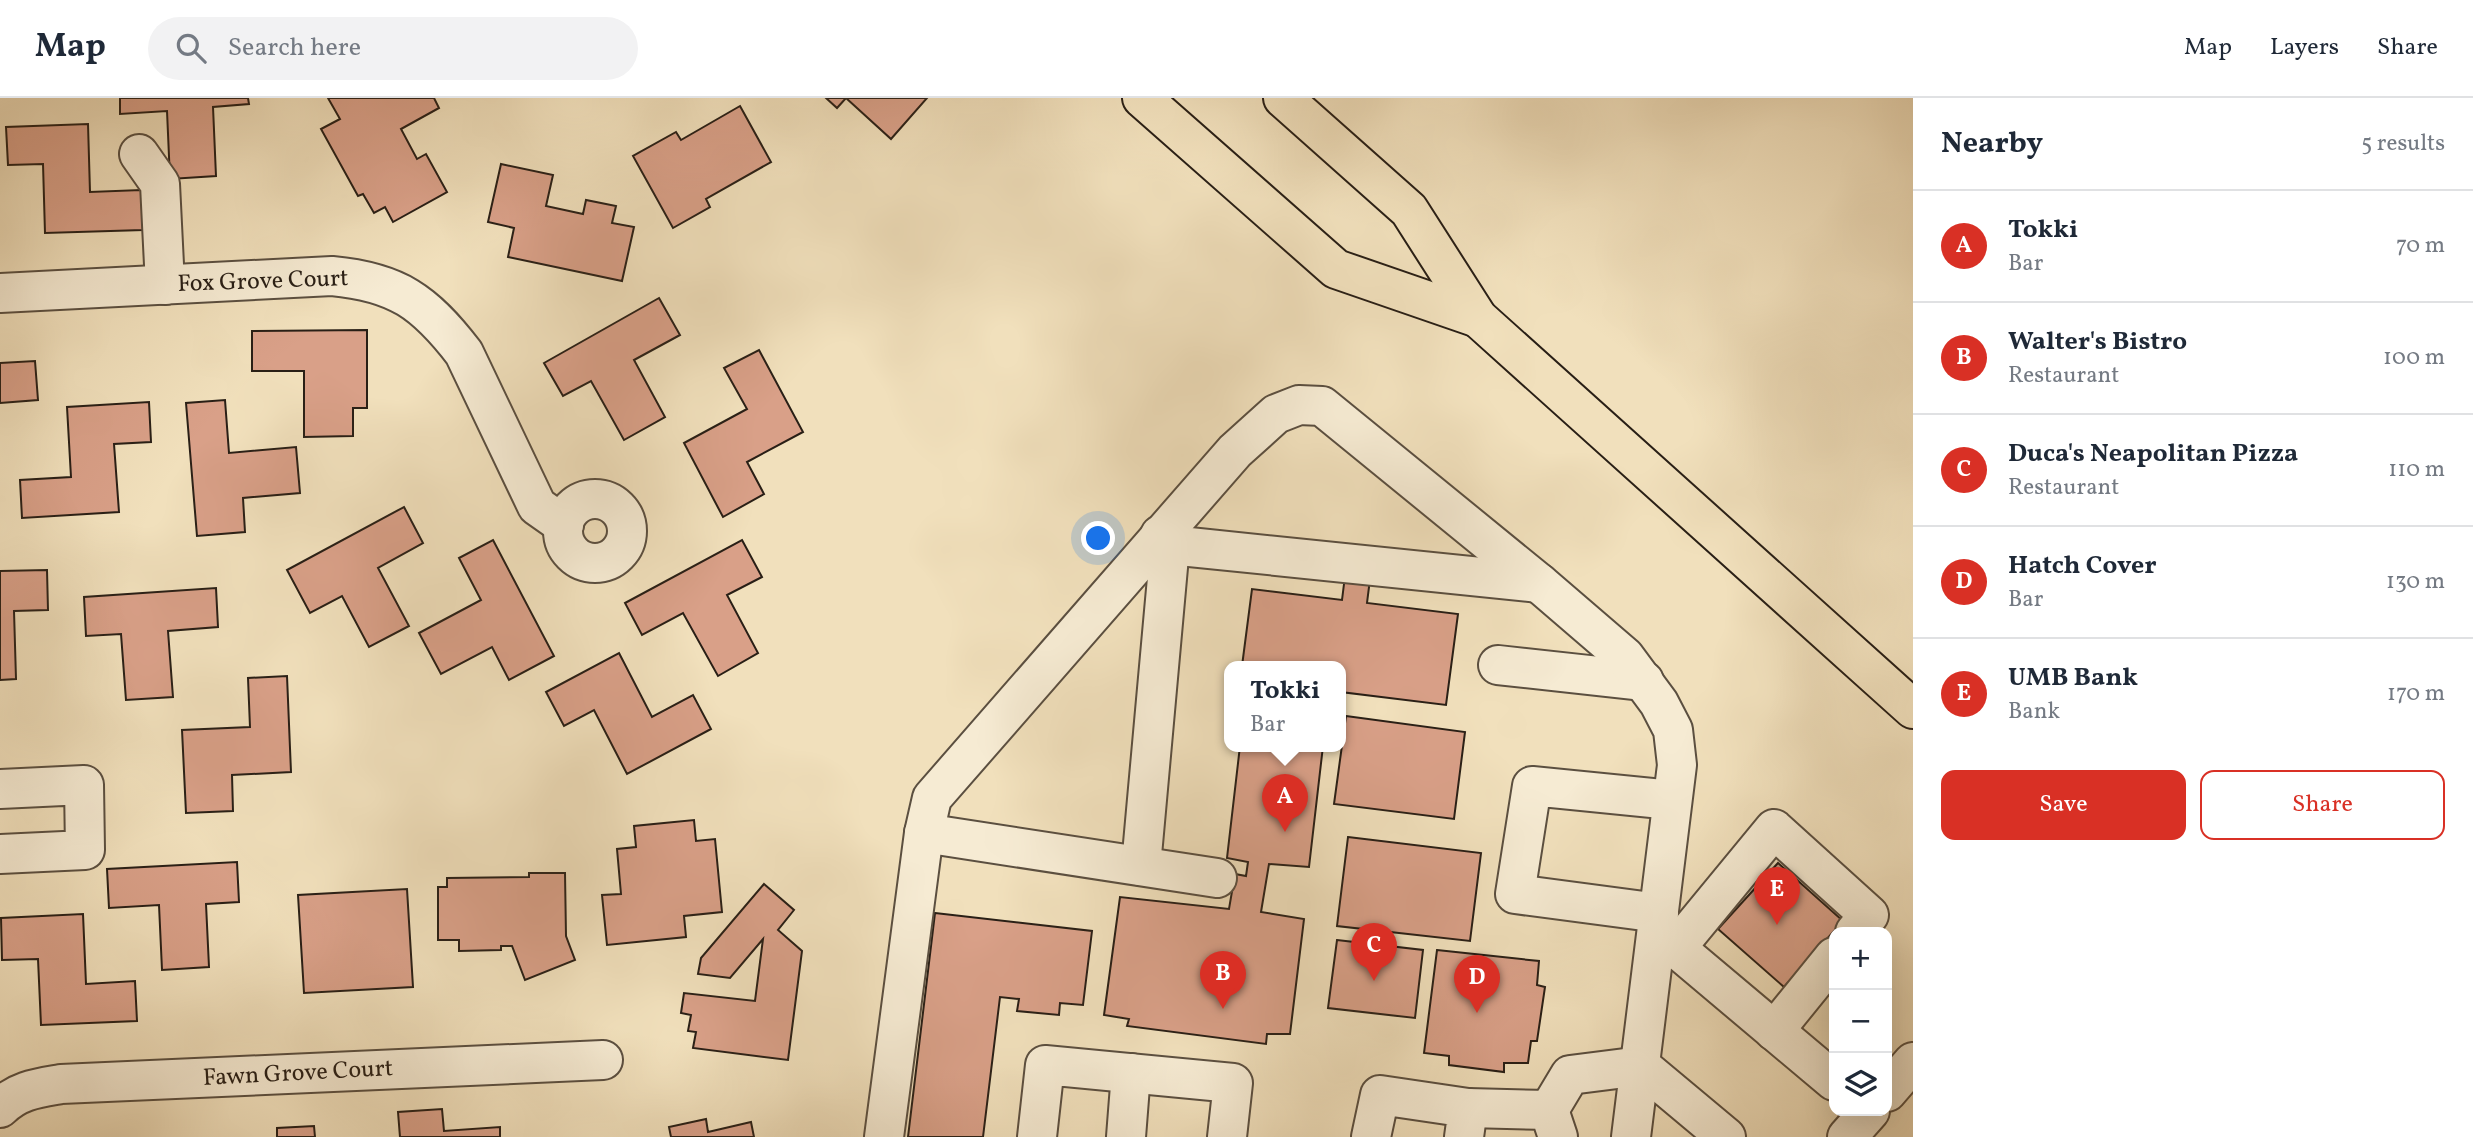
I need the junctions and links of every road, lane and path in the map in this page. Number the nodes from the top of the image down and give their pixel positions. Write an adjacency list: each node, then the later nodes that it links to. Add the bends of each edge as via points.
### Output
1 (1142, 98): 6 (highway, via 1336,269)
2 (1283, 98): 6 (highway, via 1409,210)
3 (139, 154): 4 (street, via 160,184)
4 (165, 285): 5 (street, Fox Grove Court); 7 (street, Fox Grove Court, via 332,276 376,283 416,301 464,353 537,506)
5 (0, 293)
6 (1478, 318): 12 (highway)
7 (564, 524)
8 (1165, 540): 9 (street); 9 (street, via 1235,451 1276,414 1299,405 1322,406); 15 (street, via 932,798); 17 (street)
9 (1539, 583): 11 (street, via 1625,657)
10 (1498, 665): 11 (street)
11 (1644, 681): 14 (street, via 1673,730 1677,765)
12 (1904, 695)
13 (0, 789): 16 (street, via 84,785 85,850)
14 (1672, 800): 20 (street); 20 (street, via 1532,786 1515,894)
15 (924, 833): 17 (street); 33 (street)
16 (0, 854)
17 (1141, 866): 18 (street)
18 (1217, 878)
19 (1859, 927): 20 (street, via 1869,915 1774,828)
20 (1664, 931): 22 (street); 25 (street)
21 (1829, 963): 22 (street)
22 (1774, 1031): 27 (street)
23 (603, 1060): 29 (street, Fawn Grove Court, via 61,1084 30,1089)
24 (1913, 1062): 28 (street)
25 (1641, 1066): 32 (street, via 1570,1075); 38 (street); 39 (street)
26 (1131, 1073): 34 (street, via 1045,1065); 35 (street); 36 (street, via 1233,1083)
27 (1829, 1077)
28 (1892, 1086)
29 (0, 1108)
30 (1866, 1116): 40 (street)
31 (1466, 1122): 32 (street); 37 (street, via 1380,1095)
32 (1553, 1123)
33 (884, 1137)
34 (1037, 1137)
35 (1126, 1137)
36 (1227, 1137)
37 (1371, 1137)
38 (1631, 1137)
39 (1726, 1137)
40 (1847, 1137)

